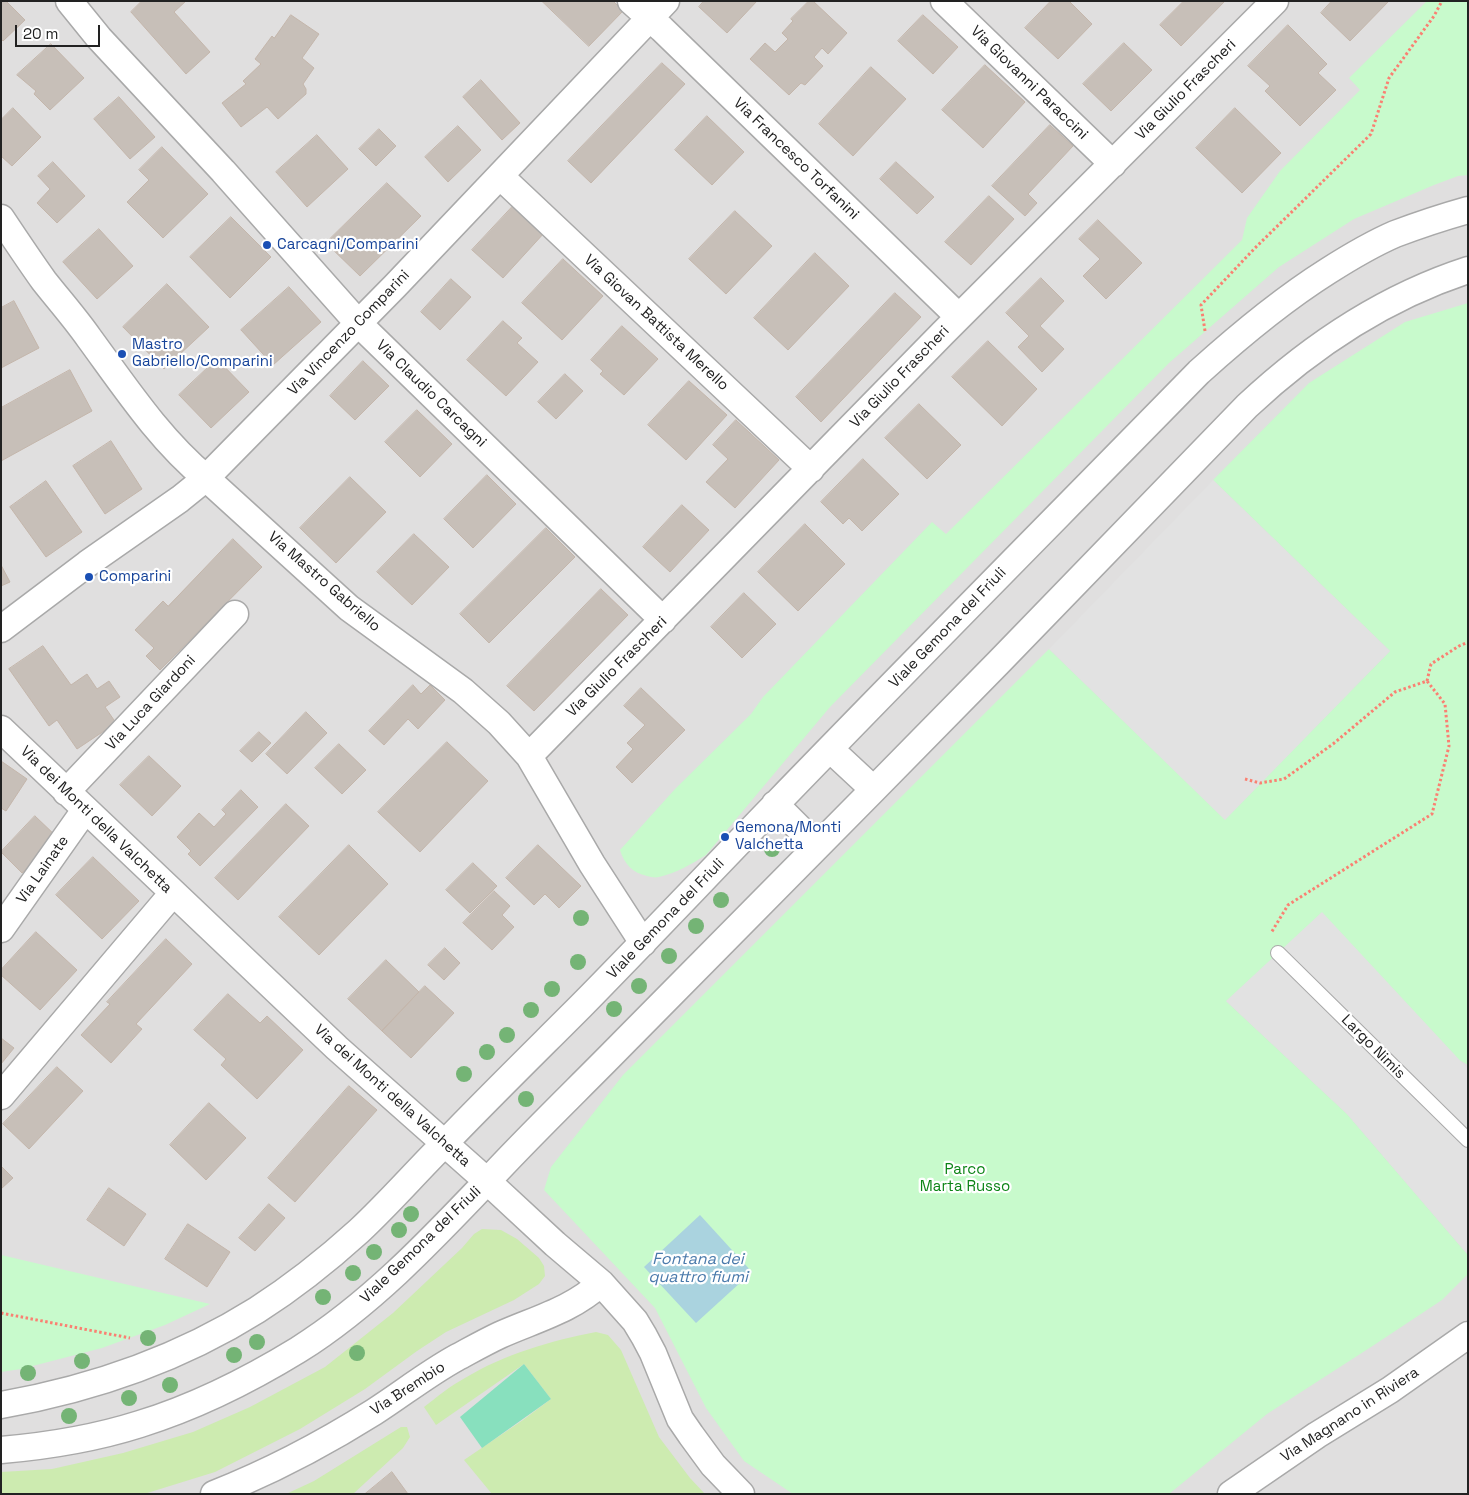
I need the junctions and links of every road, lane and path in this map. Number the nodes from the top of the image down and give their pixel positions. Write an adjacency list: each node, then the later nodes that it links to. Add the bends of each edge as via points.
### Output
1 (69, 1): 12 (street, Via Claudio Carcagni)
2 (944, 1): 6 (street, Via Giovanni Paraccini)
3 (1442, 1): 13 (path, via 1389,78 1371,134 1202,305)
4 (1266, 4): 6 (street, Via Giulio Frascheri)
5 (649, 7): 7 (street, Via Vincenzo Comparini); 11 (street, Via Francesco Torfanini)
6 (1113, 164): 11 (street, Via Giulio Frascheri)
7 (500, 176): 12 (street, Via Vincenzo Comparini); 14 (street, Via Giovan Battista Merello)
8 (1468, 210): 22 (street, Viale Gemona del Friuli, via 1394,235 1350,257 1309,283 1233,341)
9 (1, 218): 15 (street, Via Mastro Gabriello, via 137,403 178,452)
10 (1468, 270): 25 (street, Viale Gemona del Friuli, via 1400,297 1357,321 1273,381)
11 (959, 317): 14 (street, Via Giulio Frascheri)
12 (359, 324): 15 (street, Via Vincenzo Comparini); 17 (street, Via Claudio Carcagni)
13 (1205, 332)
14 (811, 469): 17 (street, Via Giulio Frascheri)
15 (206, 478): 18 (street, Via Vincenzo Comparini); 23 (street, Via Mastro Gabriello, via 349,608 476,702)
16 (236, 614): 26 (street, Via Luca Giardoni)
17 (663, 620): 23 (street, Via Giulio Frascheri)
18 (1, 629)
19 (1468, 642): 20 (path, via 1431,664)
20 (1427, 681): 24 (path, via 1395,692 1333,744 1284,779 1260,783); 32 (path, via 1445,704 1449,746 1432,814 1288,904 1267,940)
21 (1, 729): 26 (street, Via dei Monti della Valchetta)
22 (830, 749): 25 (street); 27 (street, Viale Gemona del Friuli)
23 (529, 756): 31 (street, Via Mastro Gabriello)
24 (1245, 779)
25 (873, 790): 28 (street, Viale Gemona del Friuli)
26 (76, 801): 29 (street, Via dei Monti della Valchetta); 30 (street, Via Lainate)
27 (775, 804): 28 (street); 31 (street, Viale Gemona del Friuli)
28 (817, 846): 36 (street, Viale Gemona del Friuli)
29 (174, 894): 33 (street); 35 (street, Via dei Monti della Valchetta, via 336,1048)
30 (1, 929)
31 (643, 943): 35 (street, Viale Gemona del Friuli)
32 (1278, 953): 34 (lane, Largo Nimis)
33 (1, 1096)
34 (1468, 1140)
35 (445, 1143): 36 (street, Via dei Monti della Valchetta); 41 (street, Viale Gemona del Friuli, via 358,1232 304,1277 254,1312 200,1342 130,1372 64,1392)
36 (487, 1181): 37 (street, Via dei Monti della Valchetta); 42 (street, Viale Gemona del Friuli, via 432,1239 371,1295 317,1337 261,1372 140,1424 70,1441)
37 (602, 1283): 43 (street, Via Brembio, via 575,1303 500,1335 445,1364 322,1443 267,1472); 44 (street, Via dei Monti della Valchetta, via 644,1336 690,1435)
38 (1, 1313): 40 (path)
39 (1468, 1335): 45 (street, Via Magnano in Riviera)
40 (130, 1338)
41 (1, 1404)
42 (1, 1450)
43 (214, 1494)
44 (741, 1494)
45 (1231, 1494)

